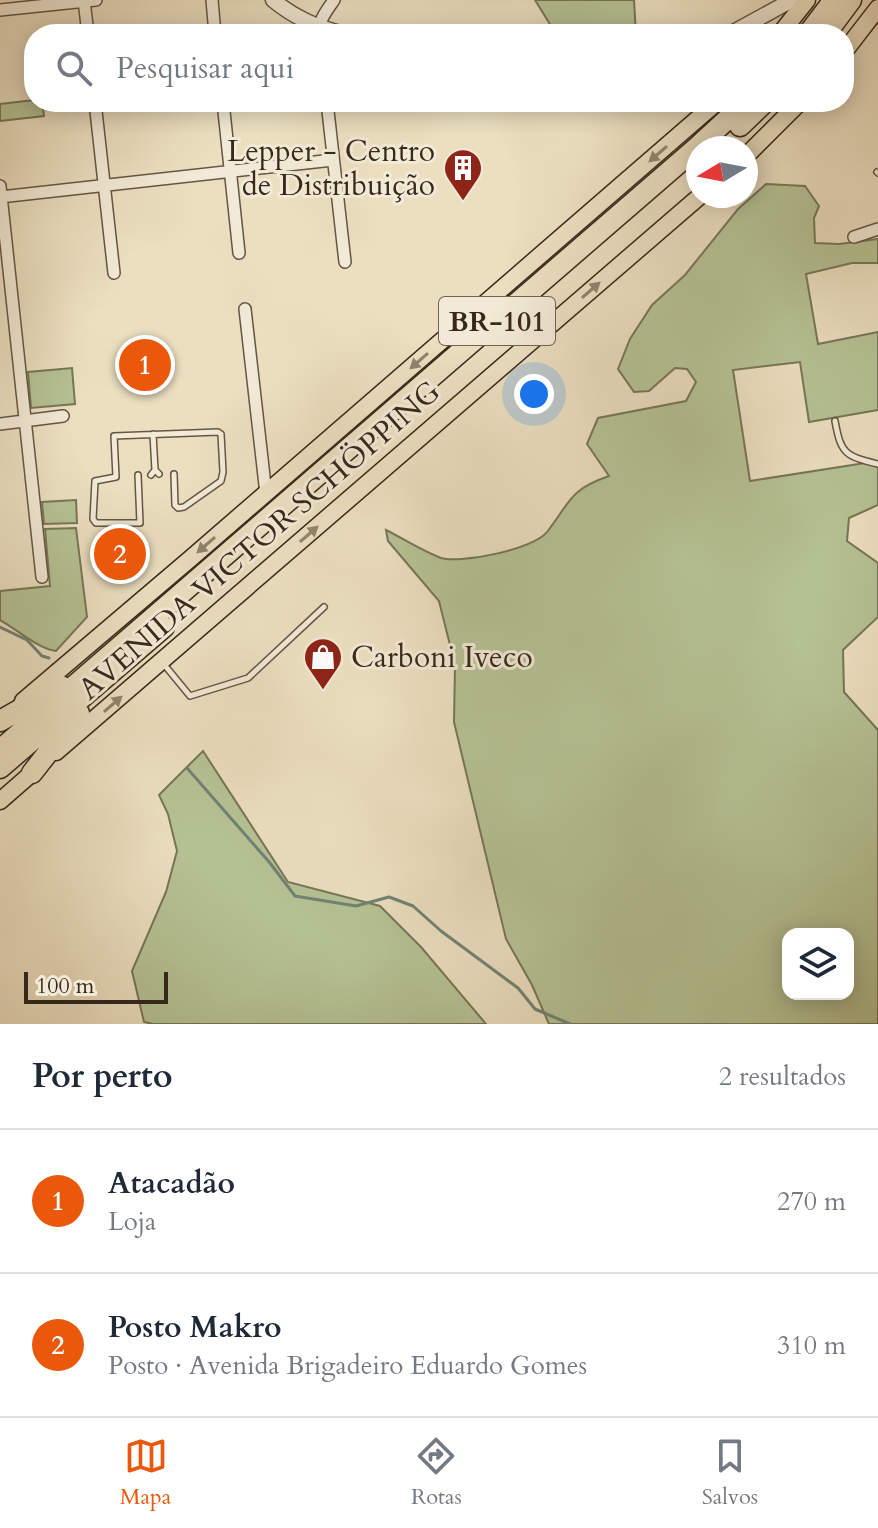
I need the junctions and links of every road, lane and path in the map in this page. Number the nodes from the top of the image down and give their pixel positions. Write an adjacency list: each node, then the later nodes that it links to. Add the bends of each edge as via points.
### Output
1 (88, 0): 9 (street); 11 (street)
2 (212, 0): 12 (street)
3 (273, 0): 13 (street)
4 (334, 0): 14 (street)
5 (792, 0): 15 (street)
6 (807, 0): 16 (main road)
7 (834, 0): 17 (highway)
8 (851, 0): 18 (highway)
9 (0, 10)
10 (875, 19): 19 (main road)
11 (88, 24)
12 (214, 24)
13 (308, 24)
14 (322, 24)
15 (748, 24)
16 (788, 24)
17 (816, 24)
18 (833, 24)
19 (854, 41)
20 (96, 112): 32 (street)
21 (224, 112): 30 (street)
22 (328, 112): 29 (street)
23 (705, 112): 50 (main road, one-way to 50)
24 (735, 112): 54 (highway, BR-101)
25 (754, 112): 27 (highway)
26 (790, 112): 28 (main road)
27 (729, 136)
28 (758, 144)
29 (333, 160): 30 (street); 38 (street)
30 (230, 171): 32 (street); 37 (street)
31 (686, 174): 54 (highway, BR-101)
32 (104, 186): 33 (street); 39 (street)
33 (0, 193): 42 (street)
34 (686, 208): 53 (main road, AVENIDA VICTOR SCHÖPPING, one-way to 34)
35 (878, 229): 36 (street)
36 (854, 237)
37 (239, 253)
38 (345, 262)
39 (114, 273)
40 (245, 309): 50 (street)
41 (63, 416): 42 (street)
42 (25, 421): 44 (street); 51 (street)
43 (835, 421): 46 (lane, via 844,451)
44 (0, 424)
45 (153, 434): 47 (lane); 48 (lane, via 221,434 221,481 178,508); 49 (lane, via 112,437 116,477 95,481 96,523 140,523)
46 (878, 464)
47 (155, 473)
48 (174, 474)
49 (138, 475)
50 (266, 494): 55 (main road, one-way to 55)
51 (42, 577)
52 (324, 607): 53 (lane, via 248,678 190,696)
53 (162, 661): 58 (main road, AVENIDA VICTOR SCHÖPPING, one-way to 53)
54 (104, 670): 55 (highway); 56 (highway, BR-101); 57 (highway, BR-101); 58 (highway)
55 (0, 720)
56 (0, 750)
57 (0, 768)
58 (32, 773): 59 (main road, AVENIDA VICTOR SCHÖPPING)
59 (0, 801)

